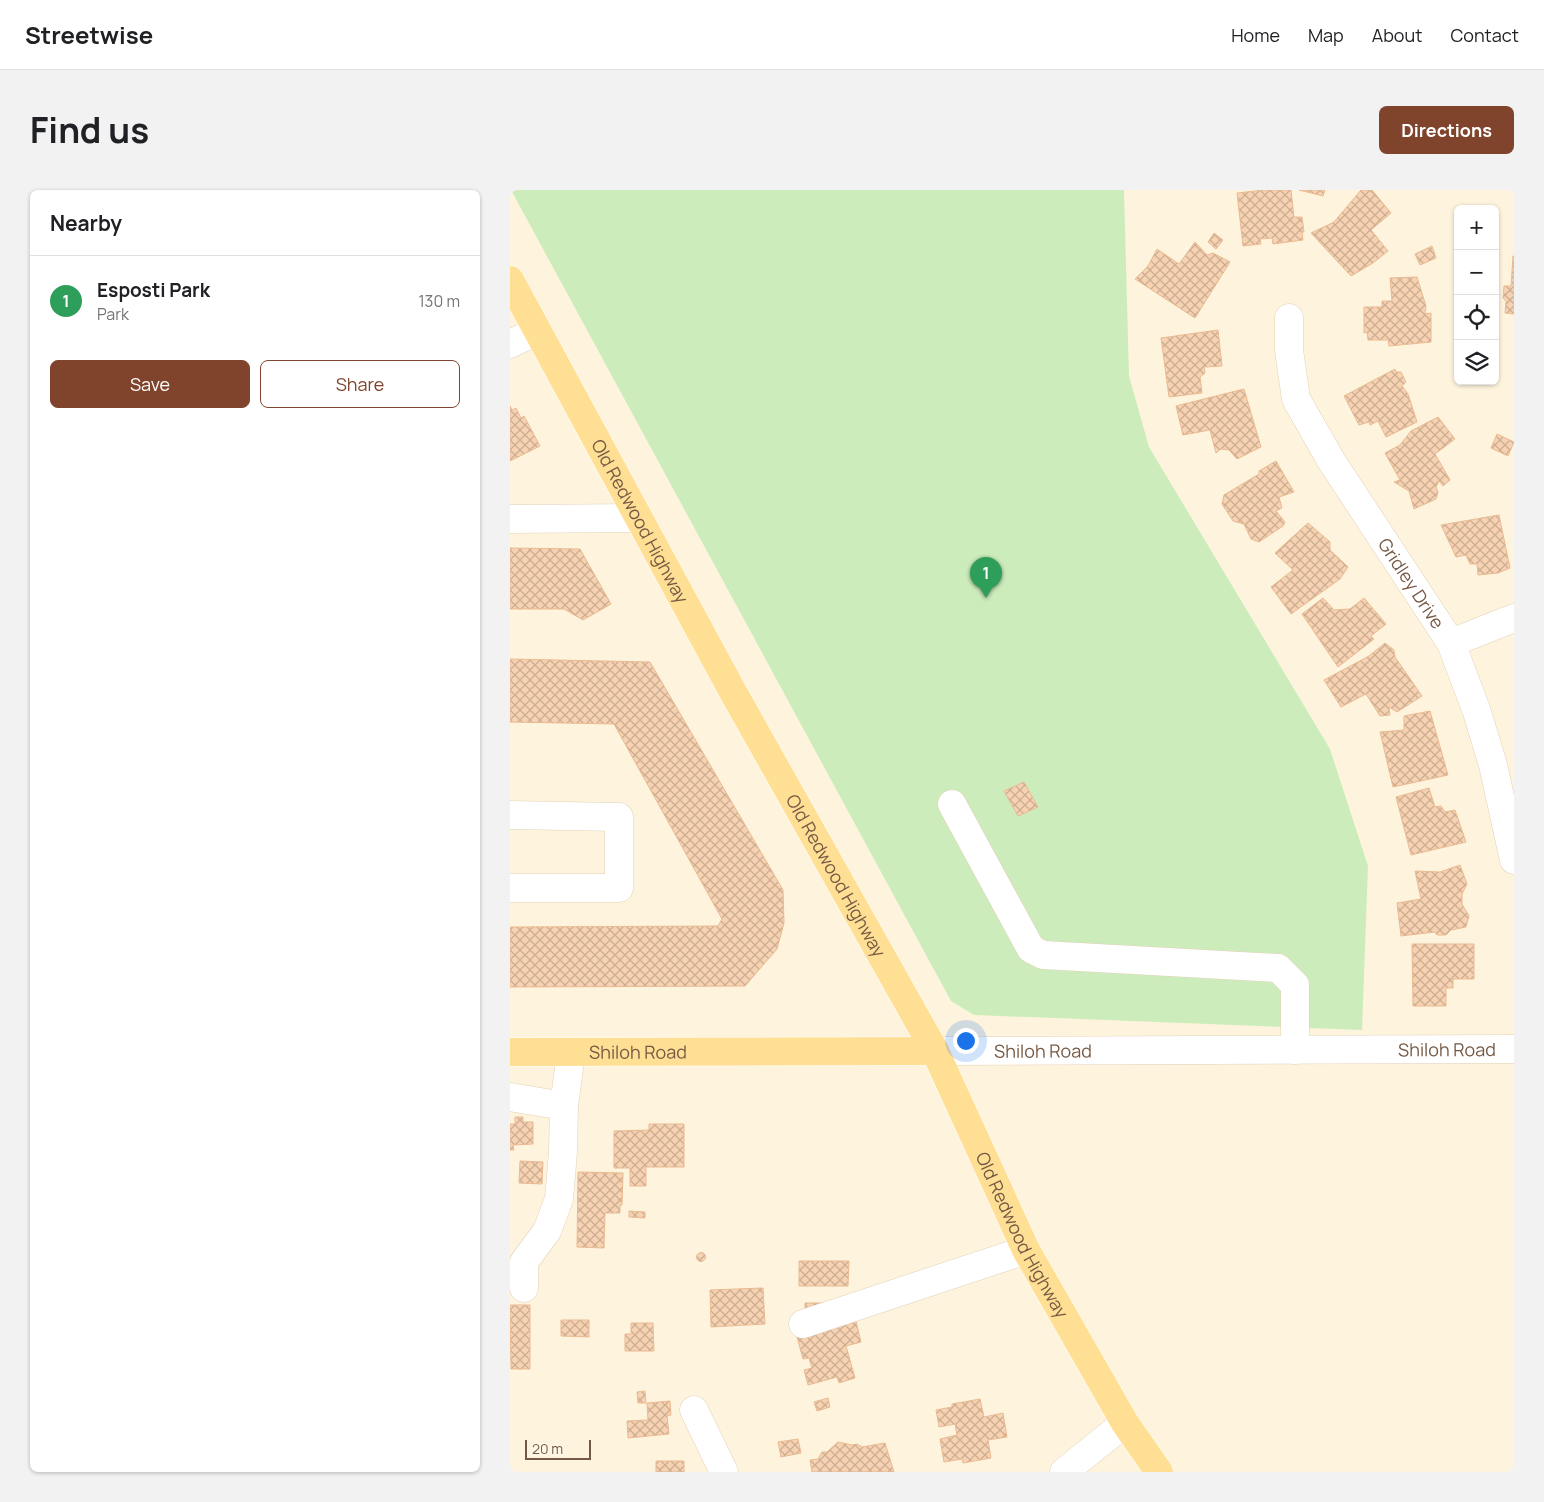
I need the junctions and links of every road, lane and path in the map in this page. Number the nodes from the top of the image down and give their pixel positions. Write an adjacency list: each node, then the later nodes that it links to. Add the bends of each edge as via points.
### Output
1 (510, 280): 3 (main road, Old Redwood Highway)
2 (1289, 318): 8 (street, Gridley Drive, via 1289,350 1296,399 1332,462)
3 (536, 331): 4 (street); 5 (main road, Old Redwood Highway)
4 (510, 344)
5 (638, 518): 6 (street); 15 (main road, Old Redwood Highway)
6 (510, 519)
7 (1514, 618): 8 (street)
8 (1451, 643): 11 (street, Gridley Drive, via 1493,765)
9 (952, 804): 14 (street, via 1031,949 1043,955 1278,968 1295,985)
10 (510, 816): 12 (street, via 618,817 619,888)
11 (1514, 860)
12 (510, 888)
13 (1514, 1049): 14 (street, Shiloh Road)
14 (1295, 1050): 15 (street, Shiloh Road)
15 (935, 1051): 17 (main road, Shiloh Road); 20 (main road, Old Redwood Highway)
16 (510, 1052): 17 (main road, Shiloh Road)
17 (571, 1052): 19 (street)
18 (510, 1097): 19 (street)
19 (564, 1106): 21 (street, via 559,1199 547,1231)
20 (1026, 1250): 22 (street); 24 (main road, Old Redwood Highway)
21 (520, 1272)
22 (802, 1324)
23 (694, 1410): 25 (street)
24 (1125, 1423): 26 (street); 27 (main road, Old Redwood Highway)
25 (724, 1472)
26 (1064, 1472)
27 (1159, 1472)

